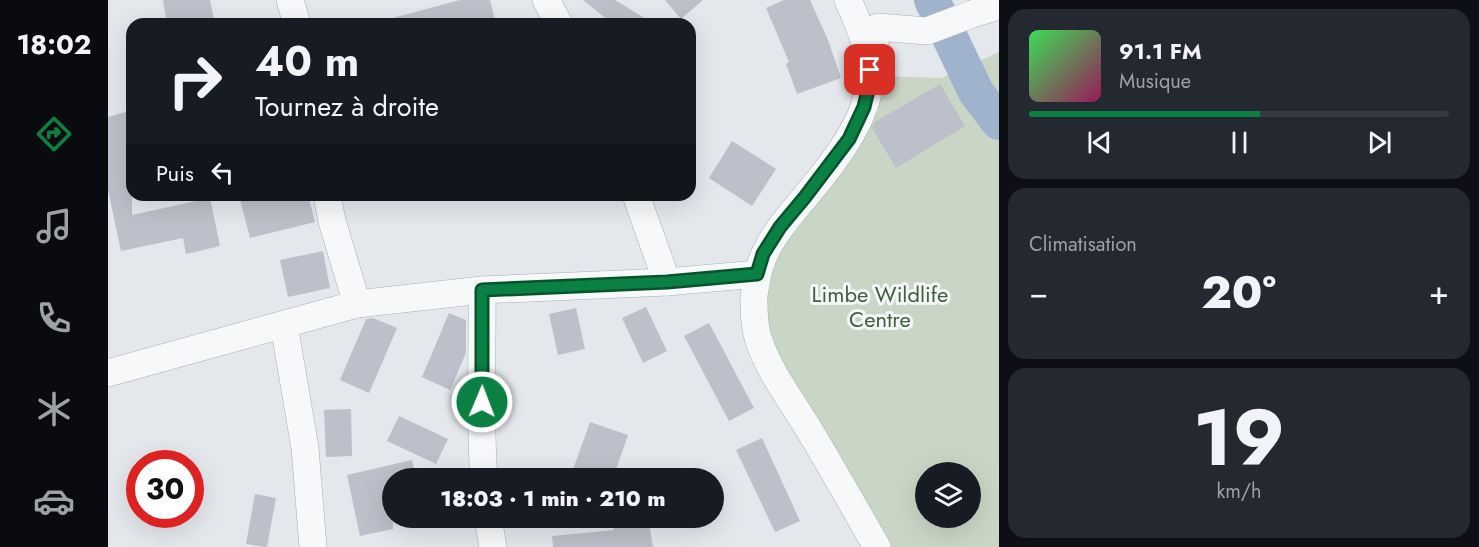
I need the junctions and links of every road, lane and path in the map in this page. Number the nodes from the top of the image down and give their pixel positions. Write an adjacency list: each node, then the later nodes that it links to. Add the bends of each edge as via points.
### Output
1 (290, 0): 5 (street)
2 (546, 0): 6 (street)
3 (848, 0): 7 (street, via 866,47)
4 (999, 6): 7 (street, via 927,31 878,27)
5 (295, 18)
6 (556, 18)
7 (870, 70): 10 (street, via 864,107 849,139 780,227 763,254)
8 (328, 201): 13 (street)
9 (638, 201): 11 (street)
10 (757, 274): 11 (street); 20 (street, via 753,301 758,337 775,377)
11 (667, 282): 12 (street)
12 (482, 290): 13 (street); 16 (street)
13 (357, 304): 14 (street)
14 (284, 325): 15 (street); 18 (street, via 305,448)
15 (108, 373)
16 (483, 468)
17 (490, 528): 19 (street)
18 (313, 547)
19 (493, 547)
20 (877, 547)

